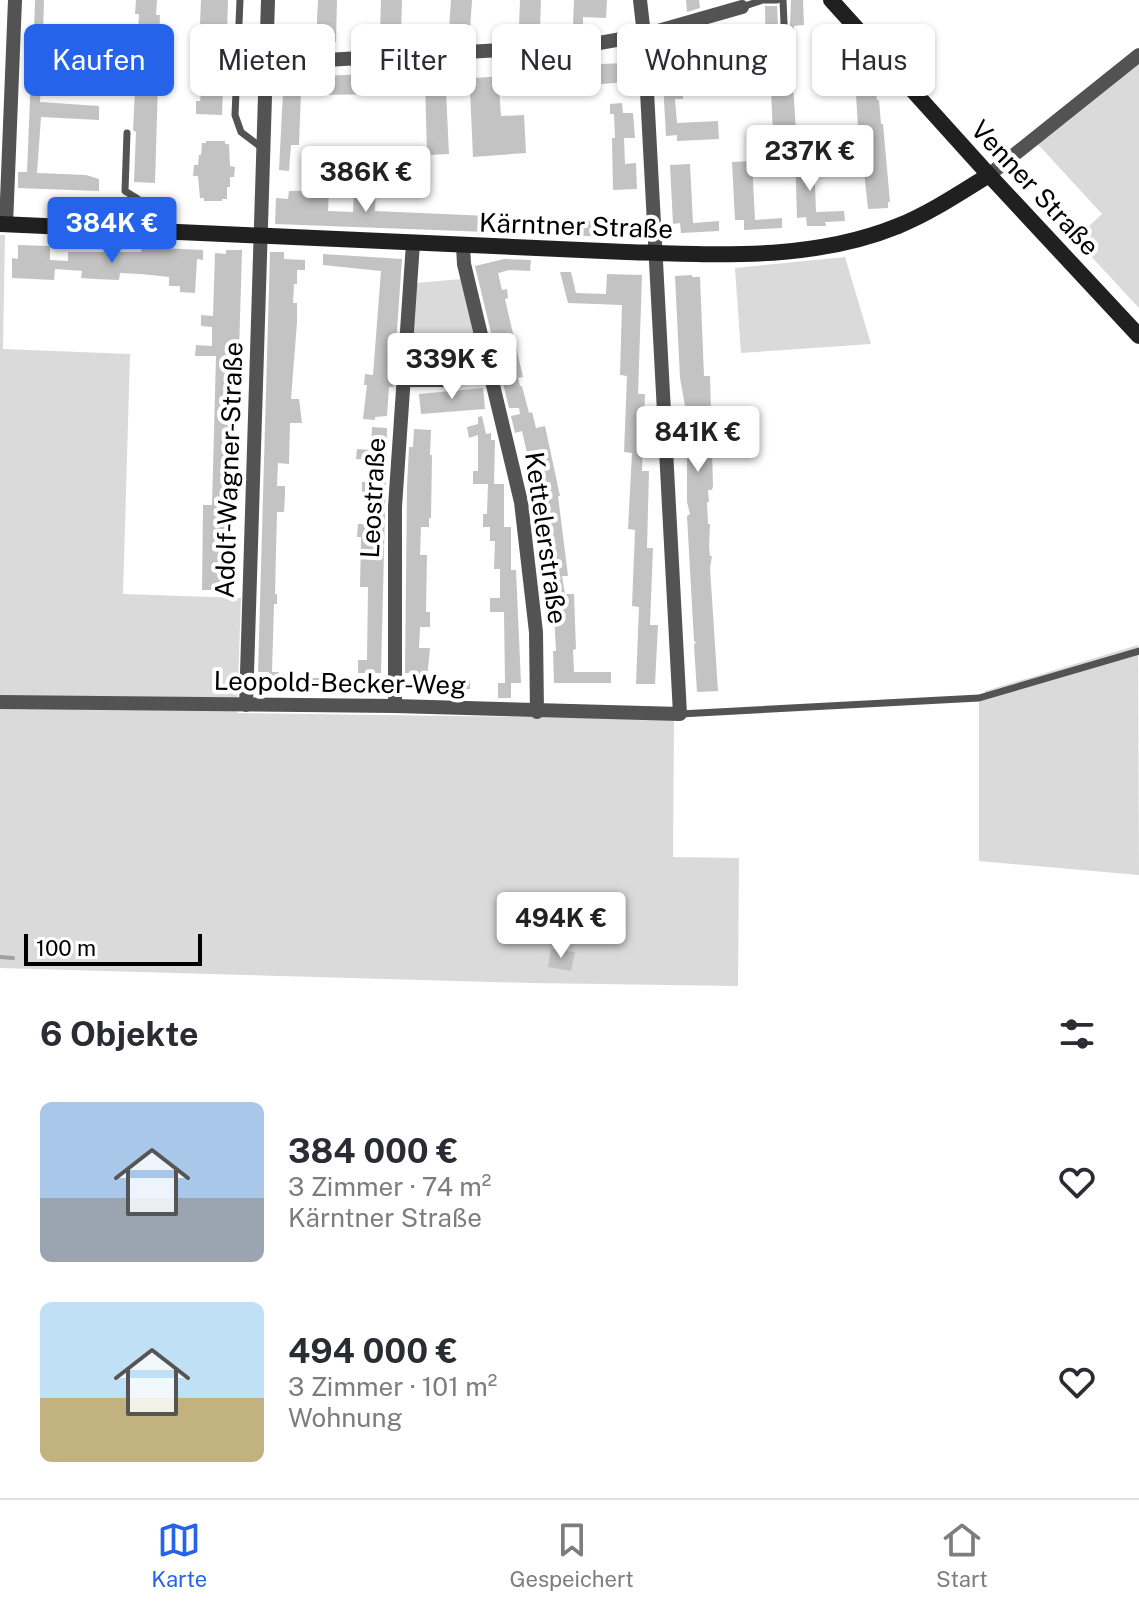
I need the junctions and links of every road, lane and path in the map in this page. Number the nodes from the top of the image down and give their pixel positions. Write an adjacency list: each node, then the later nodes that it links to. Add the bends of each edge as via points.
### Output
1 (15, 0): 21 (street)
2 (240, 0): 19 (lane, via 235,115 241,132)
3 (268, 0): 10 (street, Adolf-Wagner-Straße)
4 (640, 0): 11 (street)
5 (777, 0): 8 (lane)
6 (783, 0): 9 (lane)
7 (831, 0): 20 (street, Venner Straße)
8 (744, 4): 12 (street)
9 (784, 23)
10 (268, 24)
11 (643, 24)
12 (679, 24)
13 (617, 40): 15 (street)
14 (1139, 55): 20 (street)
15 (335, 59)
16 (265, 96): 19 (street, Adolf-Wagner-Straße)
17 (647, 96): 26 (street)
18 (127, 133): 22 (lane, via 125,191 138,199)
19 (262, 148): 23 (street, Adolf-Wagner-Straße)
20 (989, 175): 26 (street, Kärntner Straße, via 899,226 846,242 789,253); 27 (street, Venner Straße)
21 (3, 225): 22 (street, Kärntner Straße)
22 (137, 231): 23 (street, Kärntner Straße)
23 (260, 237): 24 (street, Kärntner Straße); 32 (street, Adolf-Wagner-Straße)
24 (413, 243): 25 (street, Kärntner Straße); 29 (street, Leostraße)
25 (463, 246): 26 (street, Kärntner Straße); 28 (street, Kettelerstraße)
26 (655, 253): 35 (street)
27 (1139, 336)
28 (491, 374): 29 (street); 34 (street, Kettelerstraße, via 521,502 536,632)
29 (404, 380): 33 (street, Leostraße, via 395,507)
30 (1139, 651): 35 (lane, via 979,698)
31 (0, 702): 32 (street, Leopold-Becker-Weg)
32 (246, 705): 33 (street, Leopold-Becker-Weg)
33 (395, 706): 34 (street, Leopold-Becker-Weg)
34 (537, 712): 35 (street, Leopold-Becker-Weg)
35 (680, 714)

